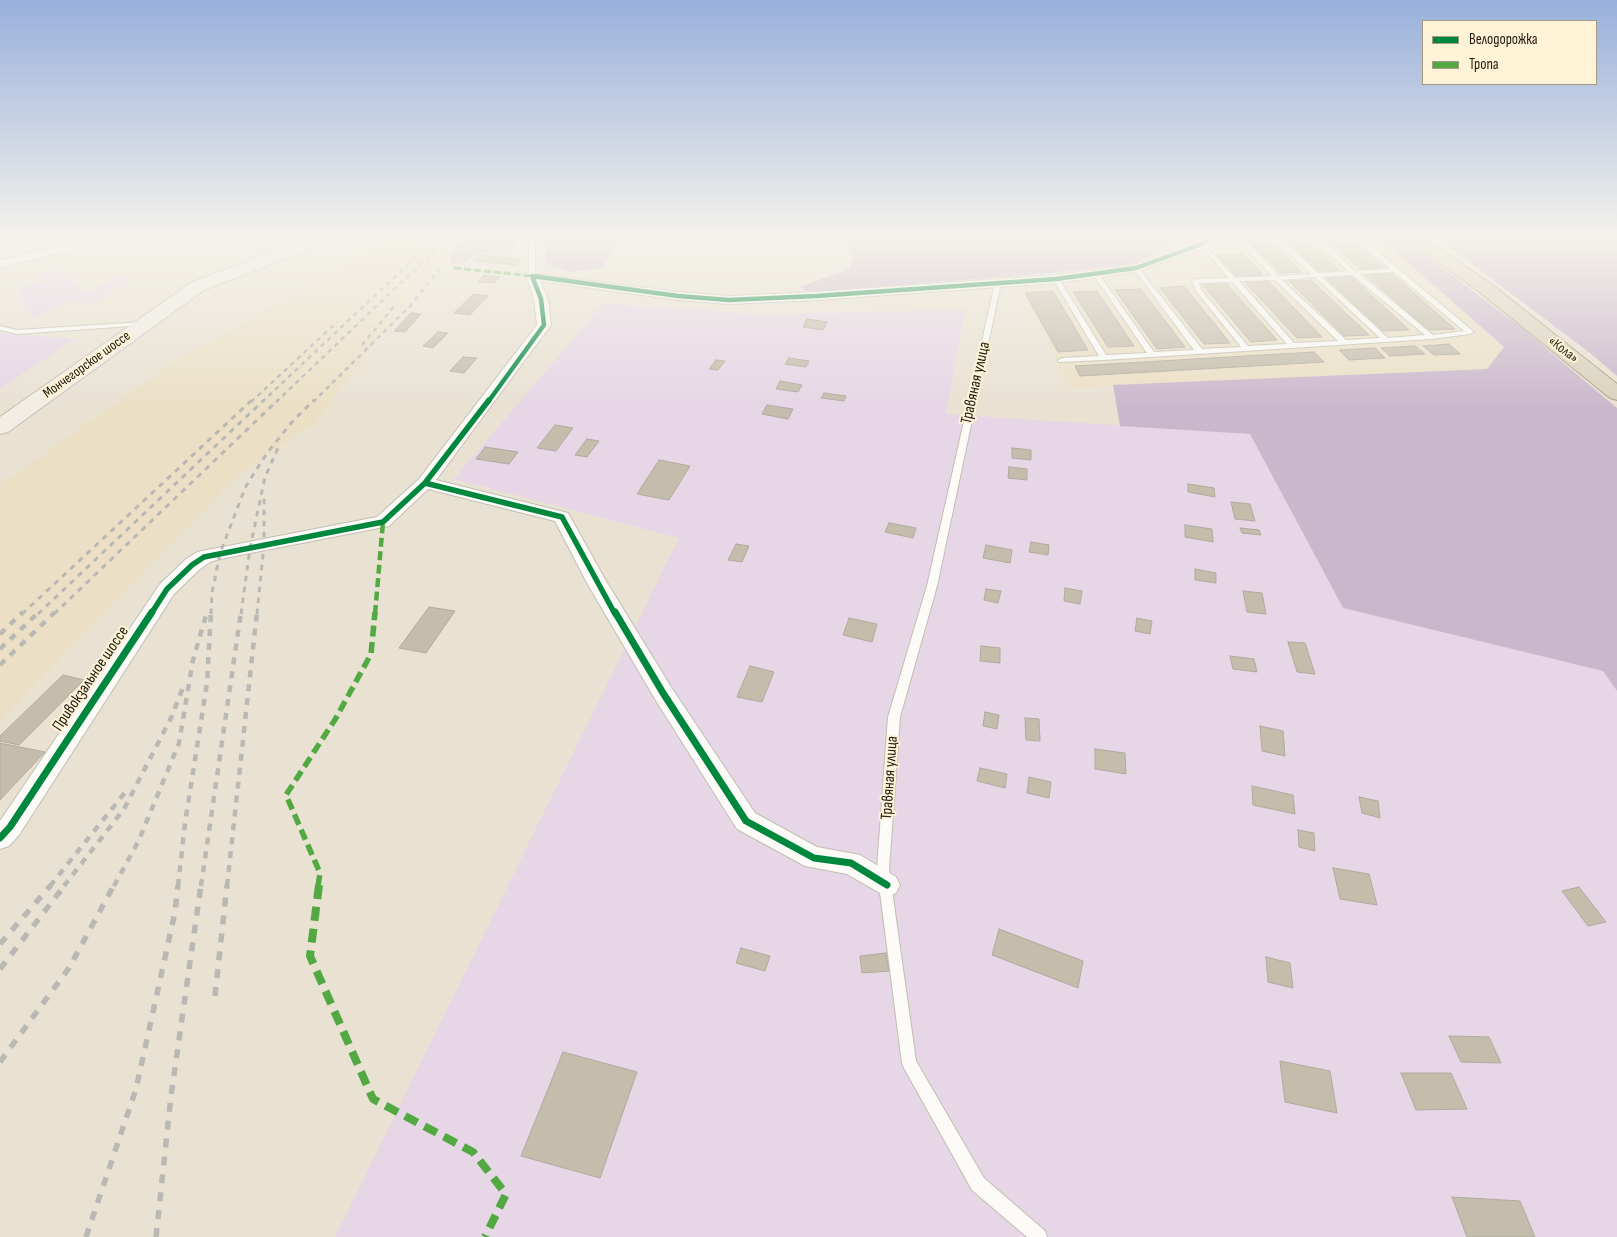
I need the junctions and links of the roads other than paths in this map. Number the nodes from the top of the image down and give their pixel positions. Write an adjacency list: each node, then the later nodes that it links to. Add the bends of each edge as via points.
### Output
1 (187, 294): 16 (street, Мончегорское шоссе)
2 (539, 294): 29 (street, Привокзальное шоссе, via 544,325)
3 (661, 294): 4 (street, via 729,300)
4 (841, 294)
5 (996, 294): 31 (lane, Травяная улица, via 932,586 894,717 883,869)
6 (1065, 294): 25 (lane)
7 (1110, 294): 24 (lane)
8 (1156, 294): 23 (lane)
9 (1201, 294): 22 (lane)
10 (1245, 294): 21 (lane)
11 (1293, 294): 20 (lane)
12 (1335, 294): 19 (lane)
13 (1379, 294): 18 (lane)
14 (1425, 294): 18 (lane, via 1470,332)
15 (1493, 294): 27 (highway, «Кола»)
16 (143, 324): 17 (lane, via 17,332); 28 (street, Мончегорское шоссе)
17 (0, 328)
18 (1431, 337): 19 (lane)
19 (1384, 339): 20 (lane)
20 (1344, 342): 21 (lane)
21 (1291, 344): 22 (lane)
22 (1247, 349): 23 (lane)
23 (1200, 352): 24 (lane)
24 (1152, 355): 25 (lane)
25 (1104, 358): 26 (lane)
26 (1062, 360)
27 (1617, 394)
28 (0, 427)
29 (425, 483): 30 (street, Привокзальное шоссе, via 383,522 220,553 204,557 192,565 168,589); 31 (street, via 562,517 663,693 746,821 814,858 851,863)
30 (0, 838)
31 (887, 885): 32 (lane, Травяная улица, via 909,1063 978,1184)
32 (1039, 1237)

